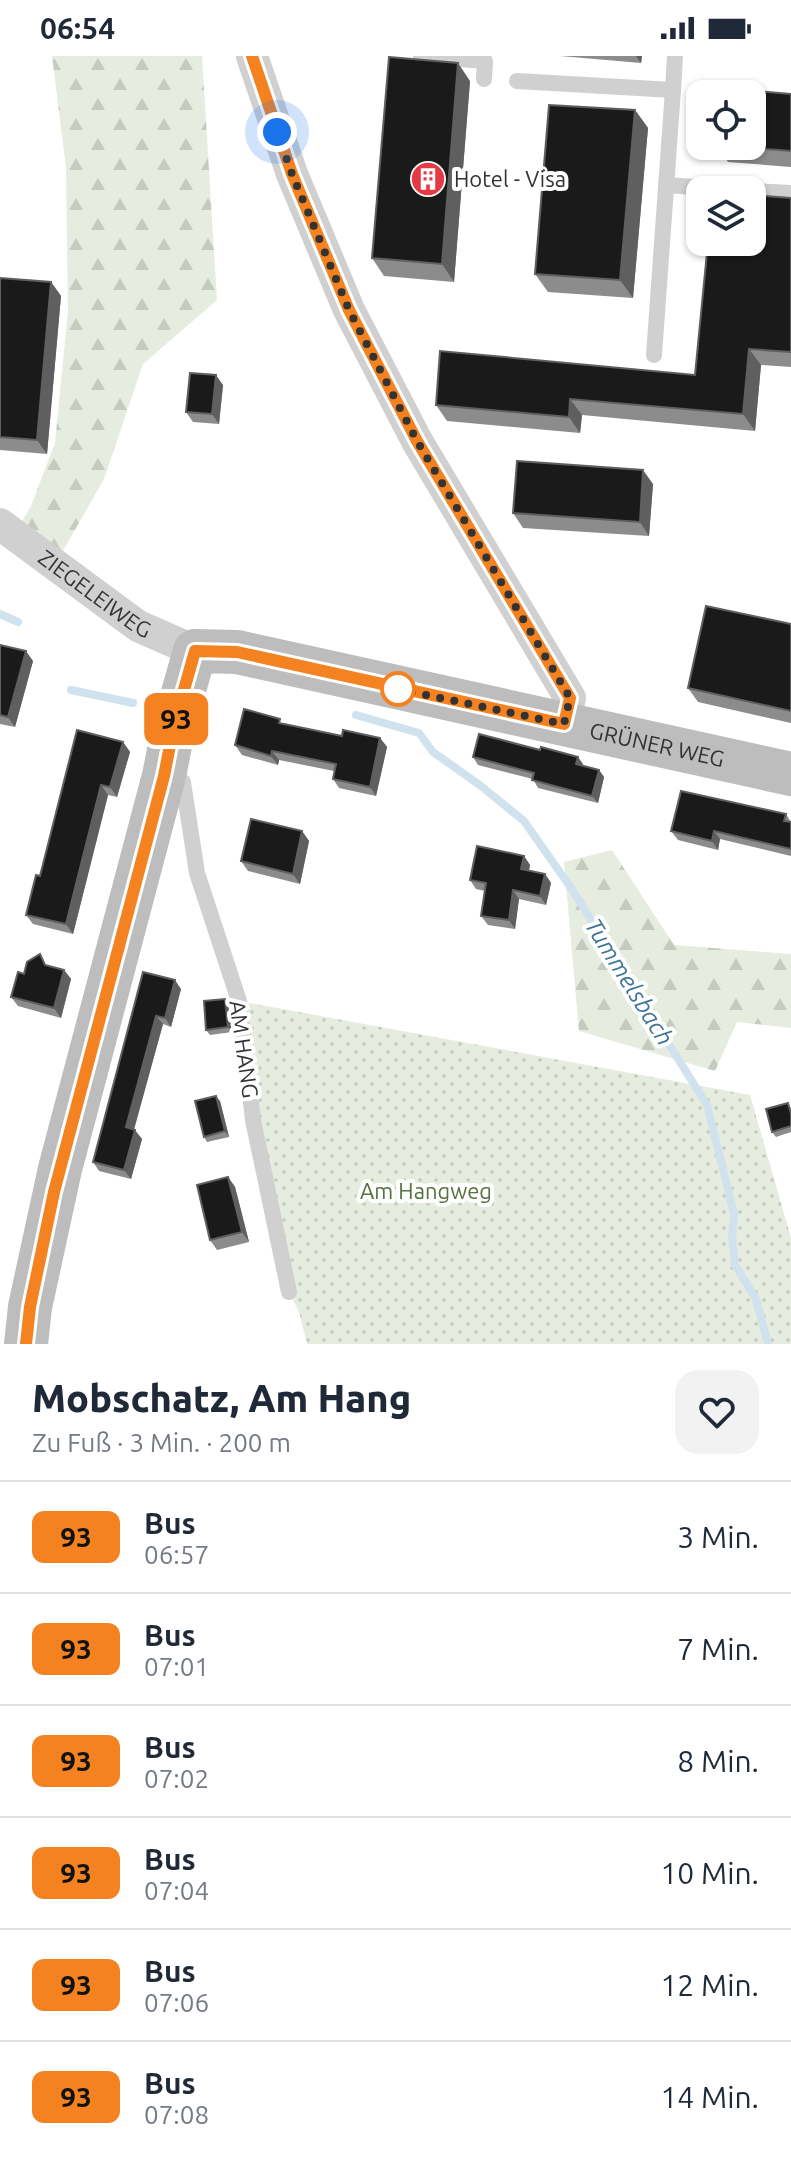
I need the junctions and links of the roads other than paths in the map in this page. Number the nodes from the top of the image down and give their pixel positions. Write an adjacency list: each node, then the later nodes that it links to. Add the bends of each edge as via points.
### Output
1 (253, 56): 14 (street, via 292,174 349,310 417,441 570,698)
2 (421, 56): 4 (lane, via 485,61)
3 (675, 56): 6 (lane)
4 (484, 79)
5 (517, 81): 6 (lane)
6 (673, 90): 7 (lane)
7 (666, 185): 8 (lane); 11 (lane)
8 (686, 186)
9 (766, 192): 10 (lane)
10 (791, 193)
11 (654, 355)
12 (0, 524): 13 (street, ZIEGELEIWEG, via 138,626)
13 (195, 651): 14 (street, GRÜNER WEG, via 237,652); 16 (street)
14 (564, 724): 15 (street, GRÜNER WEG)
15 (791, 774)
16 (164, 776): 17 (lane, AM HANG, via 183,782 197,873 239,1001 253,1120); 18 (street, via 60,1169)
17 (289, 1292)
18 (26, 1344)

